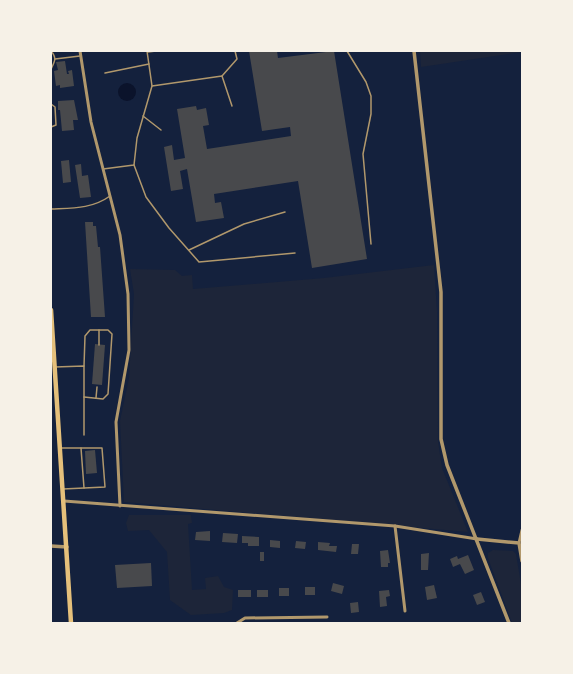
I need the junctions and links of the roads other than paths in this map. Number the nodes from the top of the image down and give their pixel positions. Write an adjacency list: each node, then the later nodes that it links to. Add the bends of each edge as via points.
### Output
1 (51, 51): 9 (lane)
2 (80, 51): 8 (street)
3 (156, 51): 7 (lane)
4 (235, 51): 13 (lane, via 237,59)
5 (347, 51): 25 (lane, via 372,96 363,154)
6 (414, 51): 45 (street, via 441,292 441,439 447,465)
7 (147, 52): 10 (lane)
8 (80, 56): 9 (lane); 21 (street, via 91,122)
9 (55, 59): 11 (lane)
10 (149, 64): 12 (lane); 14 (lane)
11 (51, 69)
12 (105, 73)
13 (222, 76): 14 (lane); 16 (lane)
14 (152, 86): 17 (lane)
15 (51, 104): 18 (lane, via 55,107 56,125)
16 (232, 106)
17 (143, 116): 19 (lane); 20 (lane)
18 (51, 127)
19 (161, 130)
20 (134, 165): 21 (lane); 26 (lane, via 146,197 168,228)
21 (103, 169): 22 (street)
22 (111, 196): 23 (lane, via 96,205 83,208); 42 (street, via 120,235 128,294 129,350 116,422)
23 (51, 209)
24 (285, 212): 26 (lane, via 244,224)
25 (371, 244)
26 (188, 250): 27 (lane, via 199,262)
27 (295, 253)
28 (51, 310): 32 (main road)
29 (99, 330): 30 (lane); 31 (lane, via 90,330 85,336); 35 (lane, via 108,330 112,334 108,394 103,399)
30 (99, 345)
31 (84, 366): 32 (lane); 34 (lane)
32 (55, 367): 37 (main road)
33 (97, 387): 35 (lane)
34 (84, 397): 35 (lane); 36 (lane)
35 (96, 398)
36 (84, 435)
37 (60, 448): 38 (lane); 40 (main road)
38 (81, 448): 39 (lane); 39 (lane, via 102,448 105,487)
39 (84, 488): 40 (lane)
40 (63, 489): 41 (main road)
41 (64, 501): 42 (street); 48 (main road)
42 (120, 506): 43 (street)
43 (394, 526): 45 (street); 50 (street)
44 (522, 530): 46 (street)
45 (477, 539): 46 (street); 54 (street)
46 (519, 543): 49 (street)
47 (51, 546): 48 (street)
48 (67, 547): 52 (main road)
49 (522, 561)
50 (405, 611)
51 (328, 617): 53 (street, via 245,618)
52 (71, 623)
53 (237, 623)
54 (509, 623)

